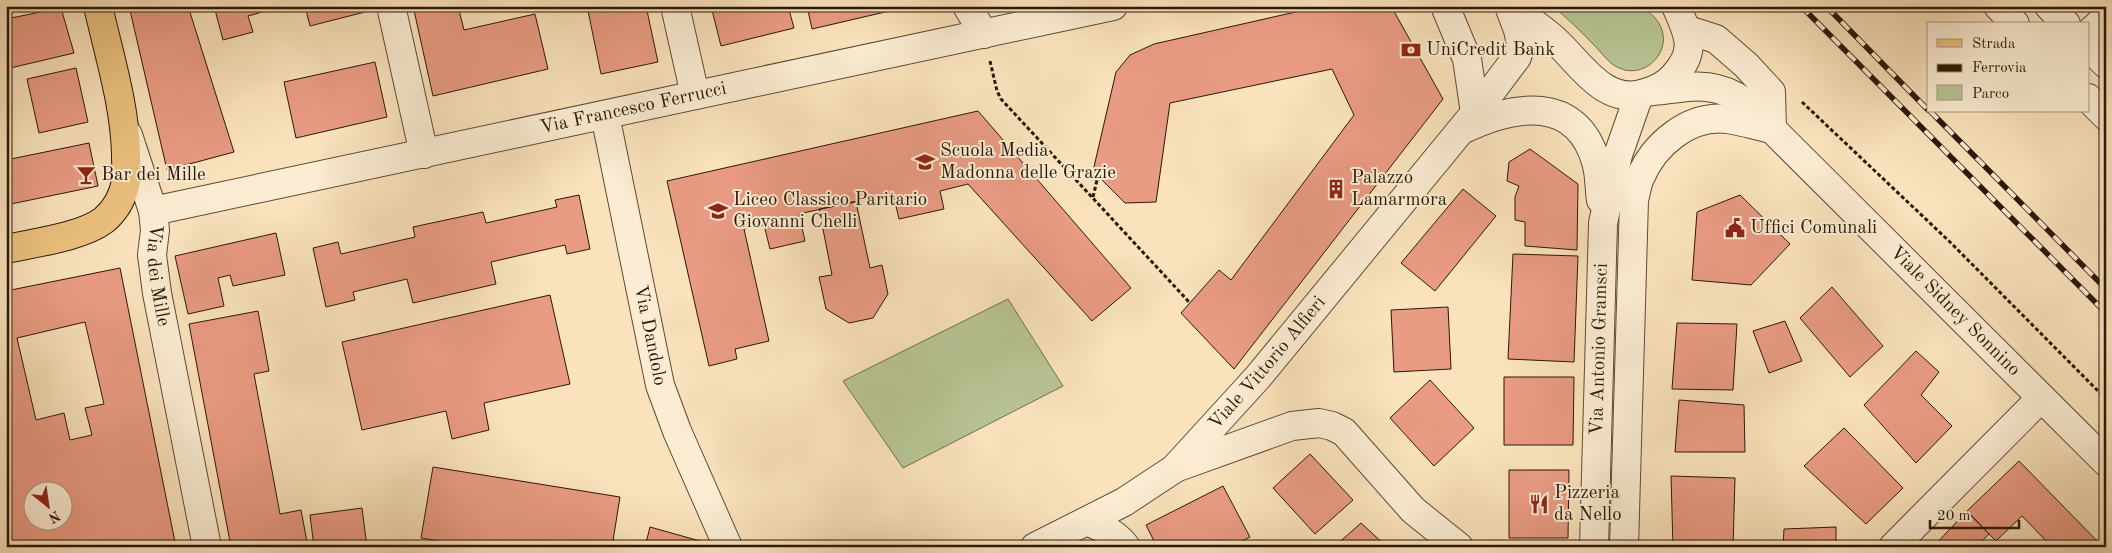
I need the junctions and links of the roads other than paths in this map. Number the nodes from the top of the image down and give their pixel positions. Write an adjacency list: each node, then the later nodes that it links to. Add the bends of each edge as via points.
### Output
1 (98, 6): 24 (main road, Via dei Mille)
2 (391, 6): 26 (street)
3 (675, 6): 19 (street)
4 (968, 6): 15 (street)
5 (1113, 6): 15 (street, Via Francesco Ferrucci)
6 (1445, 6): 23 (street, via 1467,59)
7 (1509, 6): 18 (street, Viale Sidney Sonnino, via 1558,43 1605,90 1623,95); 23 (street, Viale Vittorio Alfieri, via 1521,44 1517,57)
8 (1998, 6): 12 (street)
9 (2049, 6): 13 (street)
10 (1682, 18): 18 (street, via 1689,43 1688,54 1675,75); 25 (street, via 1716,39 1771,92)
11 (2106, 18): 14 (street)
12 (2013, 22)
13 (2064, 22)
14 (2090, 32)
15 (984, 34): 19 (street, Via Francesco Ferrucci)
16 (2090, 48): 17 (street)
17 (2106, 64)
18 (1646, 93): 25 (street, Viale Sidney Sonnino, via 1690,86 1715,88 1744,100); 27 (street, Via Antonio Gramsci)
19 (695, 95): 21 (street, Via Francesco Ferrucci)
20 (2090, 100): 22 (street)
21 (605, 115): 26 (street, Via Francesco Ferrucci); 37 (street, Via Dandolo, via 660,385)
22 (2106, 116)
23 (1468, 122): 29 (street, Viale Vittorio Alfieri, via 1534,110 1566,117 1579,130 1596,162); 34 (street, Viale Vittorio Alfieri, via 1258,377)
24 (125, 127): 28 (street, Via dei Mille); 31 (main road, via 126,180 115,210 103,221 81,231)
25 (1772, 128): 30 (street, Via Antonio Gramsci, via 1726,119 1704,121 1673,134 1663,142 1640,178 1634,200); 32 (street, Viale Sidney Sonnino)
26 (424, 154): 28 (street, Via Francesco Ferrucci)
27 (1618, 155): 29 (street, Via Antonio Gramsci); 30 (street, Via Antonio Gramsci)
28 (153, 211): 36 (street, Via dei Mille, via 152,255 156,293)
29 (1603, 223): 41 (street, Via Antonio Gramsci)
30 (1634, 223): 42 (street, Via Antonio Gramsci)
31 (6, 249)
32 (2041, 398): 33 (street, Viale Sidney Sonnino); 43 (street)
33 (2106, 462)
34 (1174, 468): 35 (street, Viale Vittorio Alfieri, via 1124,502); 40 (street, via 1292,426 1319,423 1332,426 1344,432 1413,510)
35 (1087, 521): 38 (street, Viale Vittorio Alfieri); 39 (street, via 1120,538)
36 (207, 547)
37 (728, 547)
38 (1034, 547)
39 (1126, 547)
40 (1459, 547)
41 (1594, 547)
42 (1624, 547)
43 (1892, 547)

